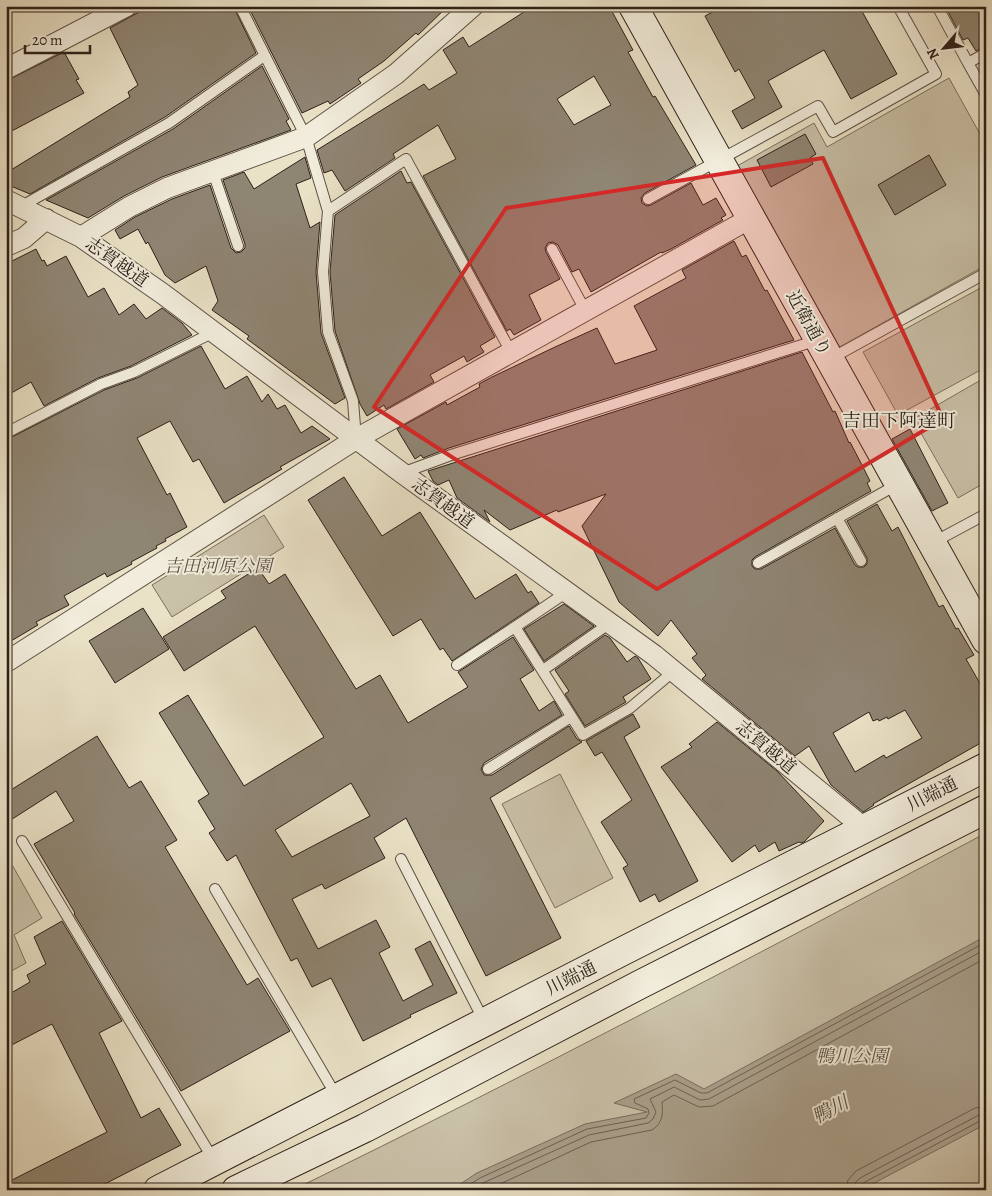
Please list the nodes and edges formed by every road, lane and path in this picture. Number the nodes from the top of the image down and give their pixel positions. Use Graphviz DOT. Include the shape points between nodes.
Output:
graph roads {
  1 [pos="127,6"];
  2 [pos="240,6"];
  3 [pos="473,6"];
  4 [pos="633,6"];
  5 [pos="898,6"];
  6 [pos="937,6"];
  7 [pos="986,53"];
  8 [pos="264,56"];
  9 [pos="968,63"];
  10 [pos="6,69"];
  11 [pos="986,95"];
  12 [pos="306,137"];
  13 [pos="719,161"];
  14 [pos="213,172"];
  15 [pos="648,199"];
  16 [pos="13,203"];
  17 [pos="328,211"];
  18 [pos="751,218"];
  19 [pos="46,219"];
  20 [pos="81,237"];
  21 [pos="6,246"];
  22 [pos="238,246"];
  23 [pos="552,248"];
  24 [pos="986,273"];
  25 [pos="585,310"];
  26 [pos="214,332"];
  27 [pos="824,350"];
  28 [pos="511,352"];
  29 [pos="6,433"];
  30 [pos="356,439"];
  31 [pos="402,472"];
  32 [pos="899,484"];
  33 [pos="986,514"];
  34 [pos="837,518"];
  35 [pos="932,543"];
  36 [pos="860,561"];
  37 [pos="758,563"];
  38 [pos="567,592"];
  39 [pos="610,623"];
  40 [pos="515,627"];
  41 [pos="986,640"];
  42 [pos="6,662"];
  43 [pos="456,665"];
  44 [pos="543,670"];
  45 [pos="674,671"];
  46 [pos="572,717"];
  47 [pos="986,767"];
  48 [pos="488,769"];
  49 [pos="986,809"];
  50 [pos="864,828"];
  51 [pos="22,841"];
  52 [pos="401,859"];
  53 [pos="215,890"];
  54 [pos="485,1022"];
  55 [pos="337,1098"];
  56 [pos="215,1161"];
  57 [pos="158,1190"];
  58 [pos="236,1190"];
  1 -- 10 [label="street"];
  2 -- 8 [label="lane"];
  3 -- 12 [label="street" via="396,74"];
  4 -- 13 [label="street, 近衛通り"];
  5 -- 13 [label="lane" via="936,74 833,132 818,106"];
  6 -- 9 [label="lane"];
  7 -- 9 [label="lane"];
  8 -- 12 [label="lane"];
  8 -- 16 [label="lane" via="169,123"];
  9 -- 11 [label="lane"];
  12 -- 14 [label="street"];
  12 -- 17 [label="lane"];
  13 -- 15 [label="lane"];
  13 -- 18 [label="street, 近衛通り"];
  14 -- 20 [label="street" via="167,188"];
  14 -- 22 [label="lane"];
  16 -- 19 [label="street, 志賀越道"];
  17 -- 28 [label="lane" via="406,159"];
  17 -- 30 [label="lane" via="323,272 328,332 353,401"];
  18 -- 25 [label="street"];
  18 -- 27 [label="street, 近衛通り"];
  19 -- 20 [label="street, 志賀越道"];
  19 -- 21 [label="street" via="24,238"];
  20 -- 26 [label="street, 志賀越道"];
  23 -- 25 [label="lane"];
  24 -- 27 [label="lane"];
  25 -- 28 [label="street"];
  26 -- 29 [label="lane" via="134,372 101,384"];
  26 -- 30 [label="street, 志賀越道"];
  27 -- 31 [label="lane" via="461,452"];
  27 -- 32 [label="street, 近衛通り"];
  28 -- 30 [label="street"];
  30 -- 31 [label="street, 志賀越道"];
  30 -- 42 [label="street"];
  31 -- 38 [label="street, 志賀越道"];
  32 -- 34 [label="lane"];
  32 -- 35 [label="street, 近衛通り"];
  33 -- 35 [label="lane"];
  34 -- 36 [label="lane"];
  34 -- 37 [label="lane"];
  35 -- 41 [label="street, 近衛通り"];
  38 -- 39 [label="street, 志賀越道"];
  38 -- 40 [label="lane"];
  39 -- 44 [label="lane"];
  39 -- 45 [label="street, 志賀越道"];
  40 -- 43 [label="lane"];
  40 -- 44 [label="lane"];
  44 -- 46 [label="lane"];
  45 -- 46 [label="lane" via="630,708 583,735"];
  45 -- 50 [label="street, 志賀越道"];
  46 -- 48 [label="lane"];
  47 -- 50 [label="street, 川端通"];
  49 -- 58 [label="street" via="365,1128"];
  50 -- 54 [label="street, 川端通"];
  51 -- 56 [label="lane"];
  52 -- 54 [label="lane"];
  53 -- 55 [label="lane"];
  54 -- 55 [label="street, 川端通"];
  55 -- 56 [label="street, 川端通"];
  56 -- 57 [label="street, 川端通"];
}
